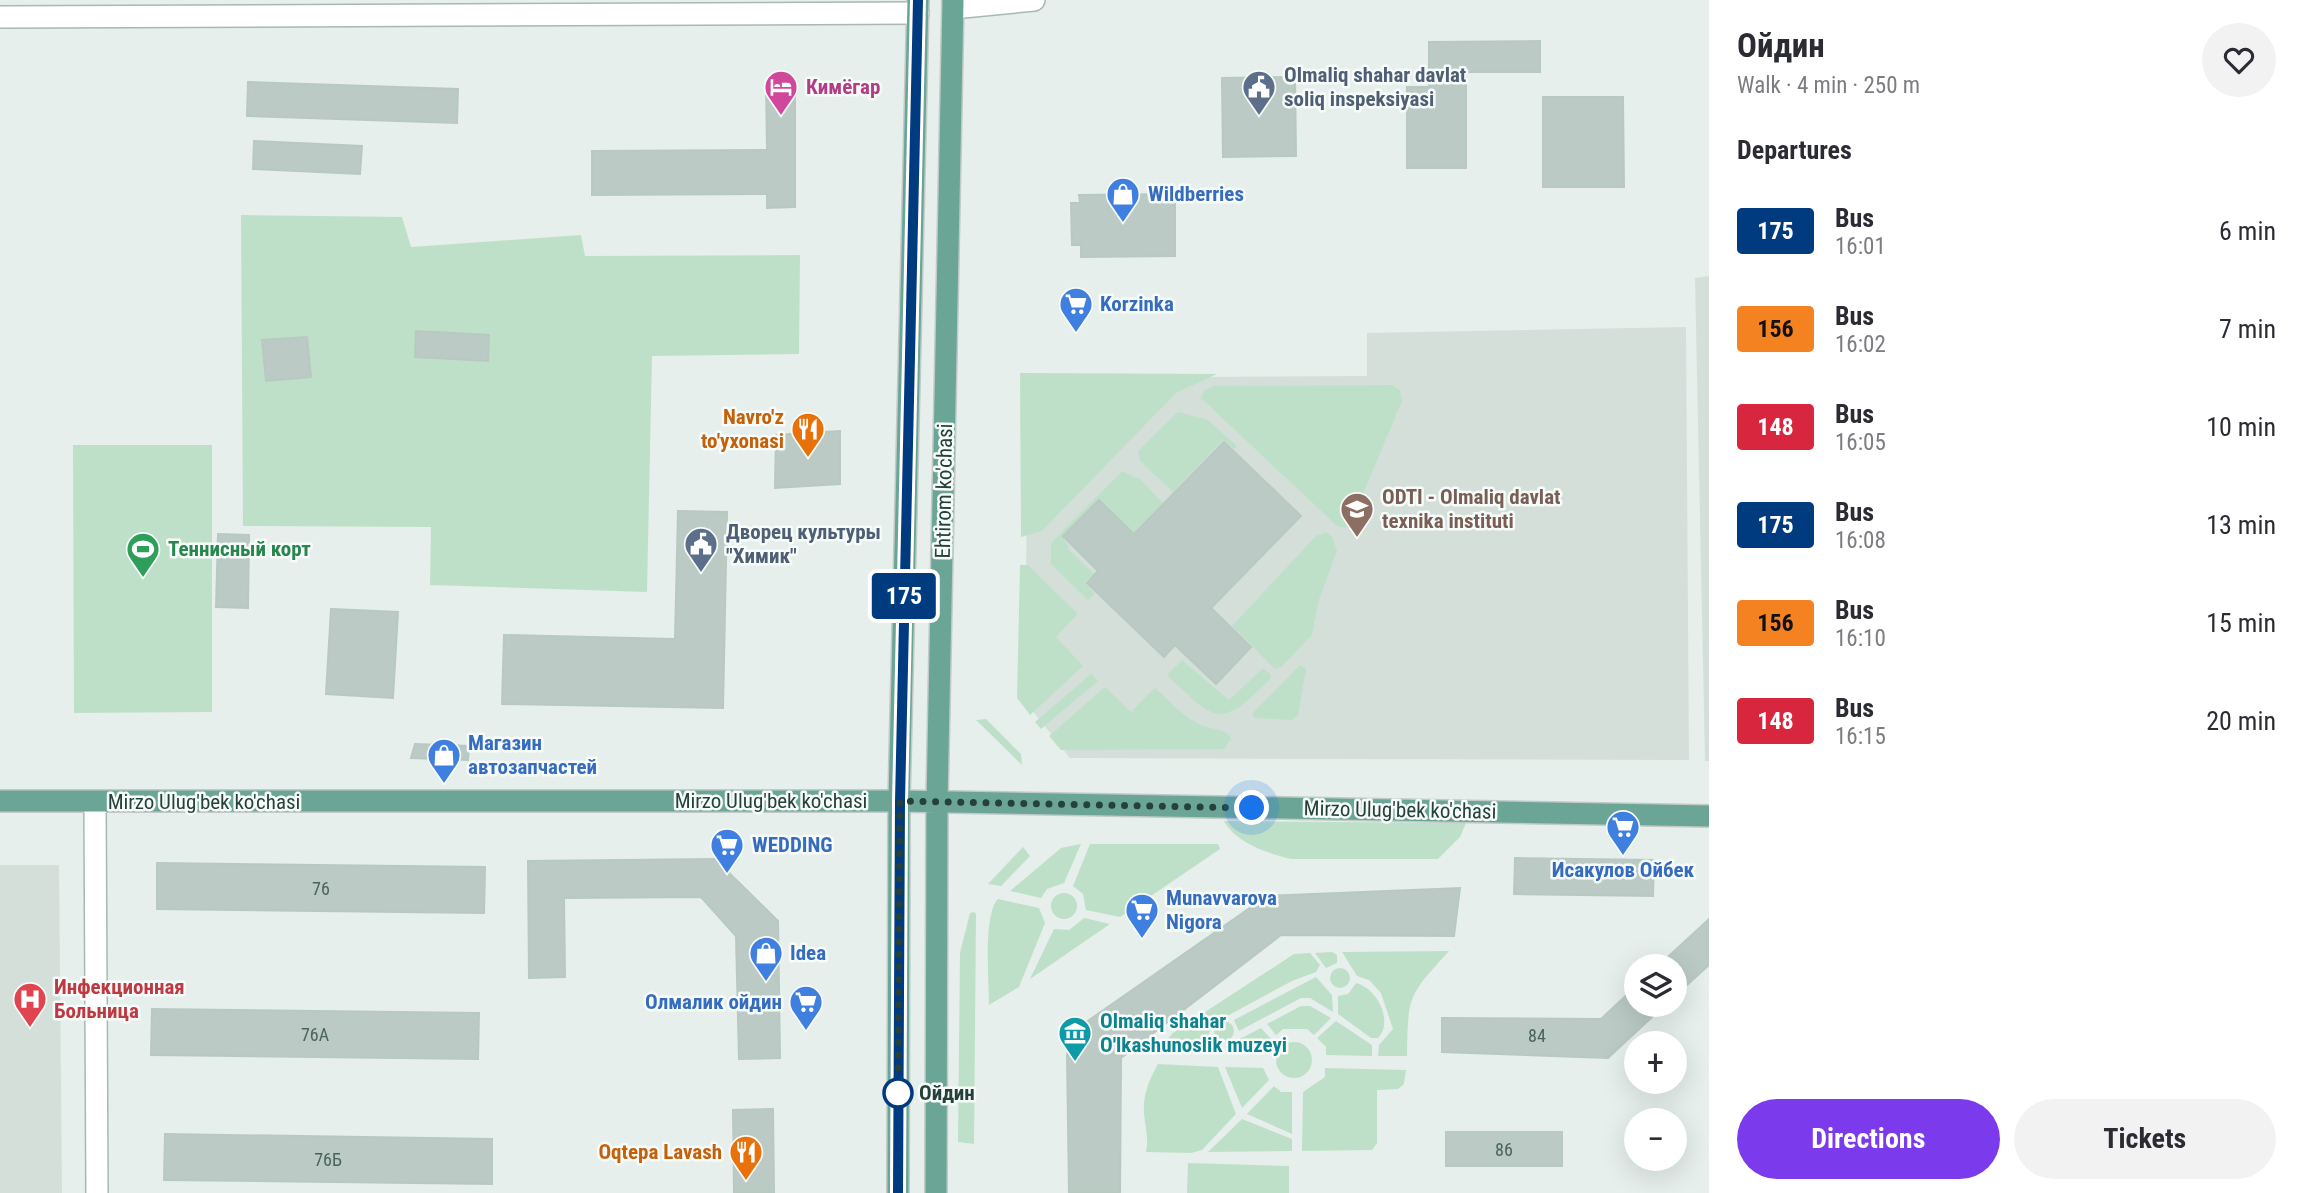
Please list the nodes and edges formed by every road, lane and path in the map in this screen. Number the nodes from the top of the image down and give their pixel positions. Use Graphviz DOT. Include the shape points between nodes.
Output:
graph roads {
  1 [pos="1034,0"];
  2 [pos="953,4"];
  3 [pos="918,7"];
  4 [pos="0,17"];
  5 [pos="0,801"];
  6 [pos="900,801"];
  7 [pos="94,802"];
  8 [pos="937,802"];
  9 [pos="1709,816"];
  10 [pos="97,1193"];
  11 [pos="898,1193"];
  12 [pos="936,1193"];
  1 -- 2 [label="street"];
  2 -- 8 [label="main road, Ehtirom ko'chasi"];
  3 -- 4 [label="street"];
  3 -- 6 [label="main road, Ehtirom ko'chasi"];
  5 -- 7 [label="main road, Mirzo Ulug'bek ko'chasi"];
  6 -- 7 [label="main road, Mirzo Ulug'bek ko'chasi"];
  6 -- 8 [label="main road, Mirzo Ulug'bek ko'chasi"];
  6 -- 11 [label="main road, Ehtirom ko'chasi"];
  7 -- 10 [label="street"];
  8 -- 9 [label="main road, Mirzo Ulug'bek ko'chasi"];
  8 -- 12 [label="main road, Ehtirom ko'chasi"];
}
